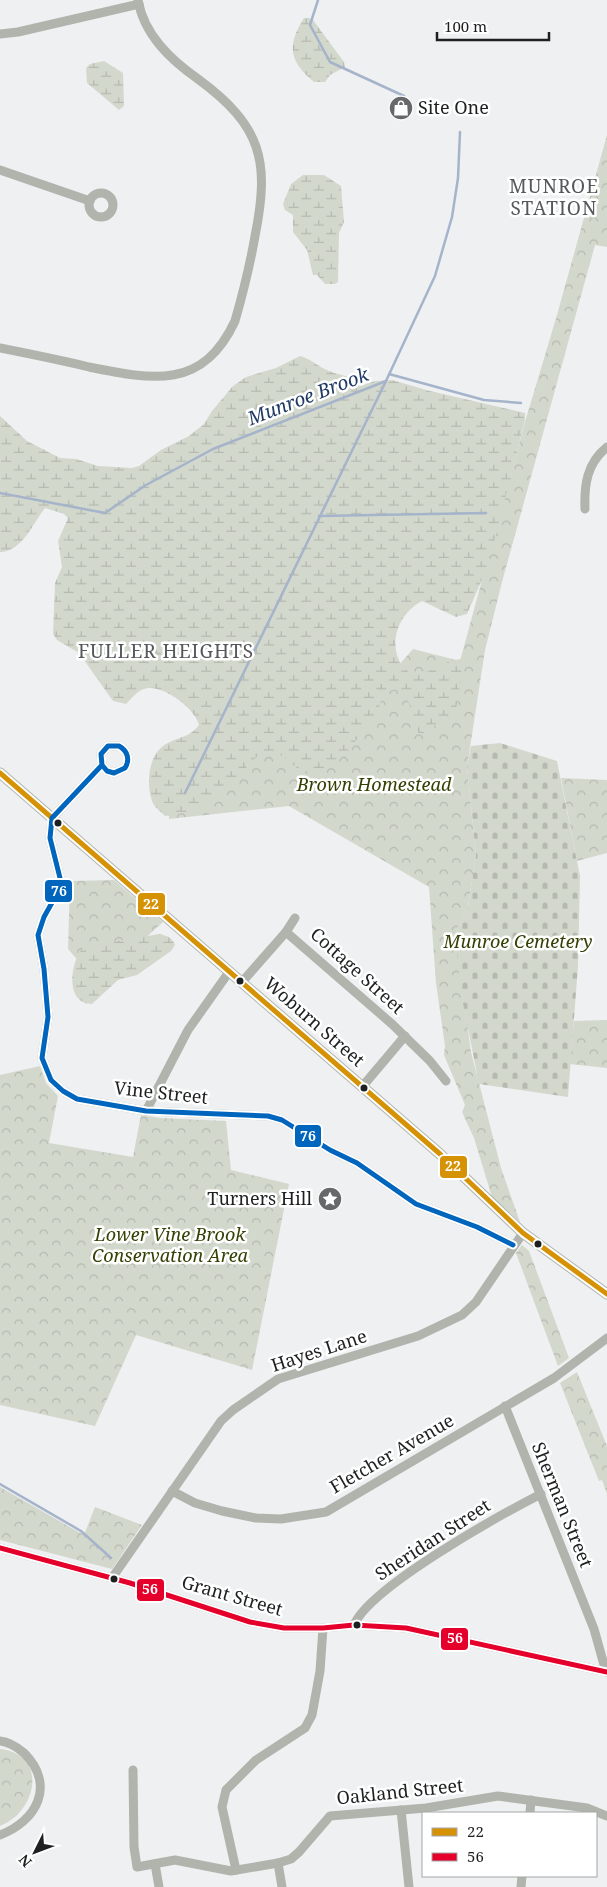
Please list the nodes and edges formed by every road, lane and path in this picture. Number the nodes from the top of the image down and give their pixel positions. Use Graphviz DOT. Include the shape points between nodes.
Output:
graph roads {
  1 [pos="138,2"];
  2 [pos="0,34"];
  3 [pos="0,170"];
  4 [pos="90,201"];
  5 [pos="0,348"];
  6 [pos="607,447"];
  7 [pos="585,509"];
  8 [pos="102,765"];
  9 [pos="0,773"];
  10 [pos="52,818"];
  11 [pos="295,918"];
  12 [pos="286,932"];
  13 [pos="229,972"];
  14 [pos="242,982"];
  15 [pos="405,1036"];
  16 [pos="446,1081"];
  17 [pos="362,1087"];
  18 [pos="146,1111"];
  19 [pos="523,1233"];
  20 [pos="513,1245"];
  21 [pos="607,1294"];
  22 [pos="607,1338"];
  23 [pos="505,1406"];
  24 [pos="172,1491"];
  25 [pos="540,1494"];
  26 [pos="0,1548"];
  27 [pos="112,1578"];
  28 [pos="354,1625"];
  29 [pos="323,1628"];
  30 [pos="606,1672"];
  31 [pos="0,1741"];
  32 [pos="133,1770"];
  33 [pos="531,1800"];
  34 [pos="401,1810"];
  35 [pos="530,1812"];
  36 [pos="607,1816"];
  37 [pos="0,1835"];
  38 [pos="278,1863"];
  39 [pos="155,1864"];
  40 [pos="236,1870"];
  41 [pos="159,1887"];
  42 [pos="282,1887"];
  43 [pos="409,1887"];
  1 -- 2 [label="street"];
  1 -- 5 [label="street" via="160,45 232,107 252,134 259,151 262,201 236,321 215,354 178,375 159,378"];
  3 -- 4 [label="street"];
  6 -- 7 [label="street" via="598,454 588,471 584,486"];
  8 -- 10 [label="street"];
  9 -- 10 [label="main road, Woburn Street"];
  10 -- 13 [label="main road, Woburn Street"];
  10 -- 18 [label="street, Vine Street" via="50,838 61,882 38,935 48,1018 42,1058 44,1067 57,1086 77,1099"];
  11 -- 12 [label="street, Cottage Street"];
  12 -- 14 [label="street, Cottage Street"];
  12 -- 15 [label="street, Cottage Street"];
  13 -- 14 [label="main road, Woburn Street"];
  13 -- 18 [label="street" via="188,1030"];
  14 -- 17 [label="main road, Woburn Street"];
  15 -- 16 [label="street, Cottage Street"];
  15 -- 17 [label="street, Cottage Street"];
  17 -- 19 [label="main road, Woburn Street"];
  18 -- 20 [label="street, Vine Street" via="268,1116 282,1120 361,1166 416,1204 478,1227"];
  19 -- 20 [label="street, Hayes Lane"];
  19 -- 21 [label="main road, Woburn Street"];
  20 -- 24 [label="street, Hayes Lane" via="476,1302 462,1315 418,1336 278,1379 250,1397 221,1421"];
  22 -- 23 [label="street, Fletcher Avenue" via="567,1369"];
  23 -- 24 [label="street, Fletcher Avenue" via="326,1512 281,1519 256,1518 211,1508"];
  23 -- 25 [label="street, Sherman Street"];
  24 -- 27 [label="street, Hayes Lane"];
  25 -- 28 [label="street, Sheridan Street" via="389,1586 363,1608"];
  25 -- 30 [label="street, Sherman Street" via="594,1629"];
  26 -- 27 [label="street, Grant Street"];
  27 -- 29 [label="street, Grant Street" via="250,1622 284,1628"];
  28 -- 29 [label="street, Grant Street"];
  28 -- 30 [label="street, Grant Street" via="406,1628"];
  29 -- 40 [label="street" via="320,1671 312,1715 305,1728 256,1760 226,1790 222,1807"];
  31 -- 37 [label="street" via="17,1747 30,1760 37,1770 41,1786 39,1801 31,1816 14,1830"];
  32 -- 39 [label="street, Oakland Street" via="137,1867"];
  33 -- 34 [label="street, Oakland Street" via="498,1796"];
  33 -- 35 [label="street"];
  33 -- 36 [label="street, Oakland Street" via="588,1808"];
  34 -- 38 [label="street, Oakland Street" via="330,1816 299,1852"];
  34 -- 43 [label="street"];
  38 -- 40 [label="street, Oakland Street"];
  38 -- 42 [label="street"];
  39 -- 40 [label="street, Oakland Street" via="175,1860"];
  39 -- 41 [label="street"];
}
